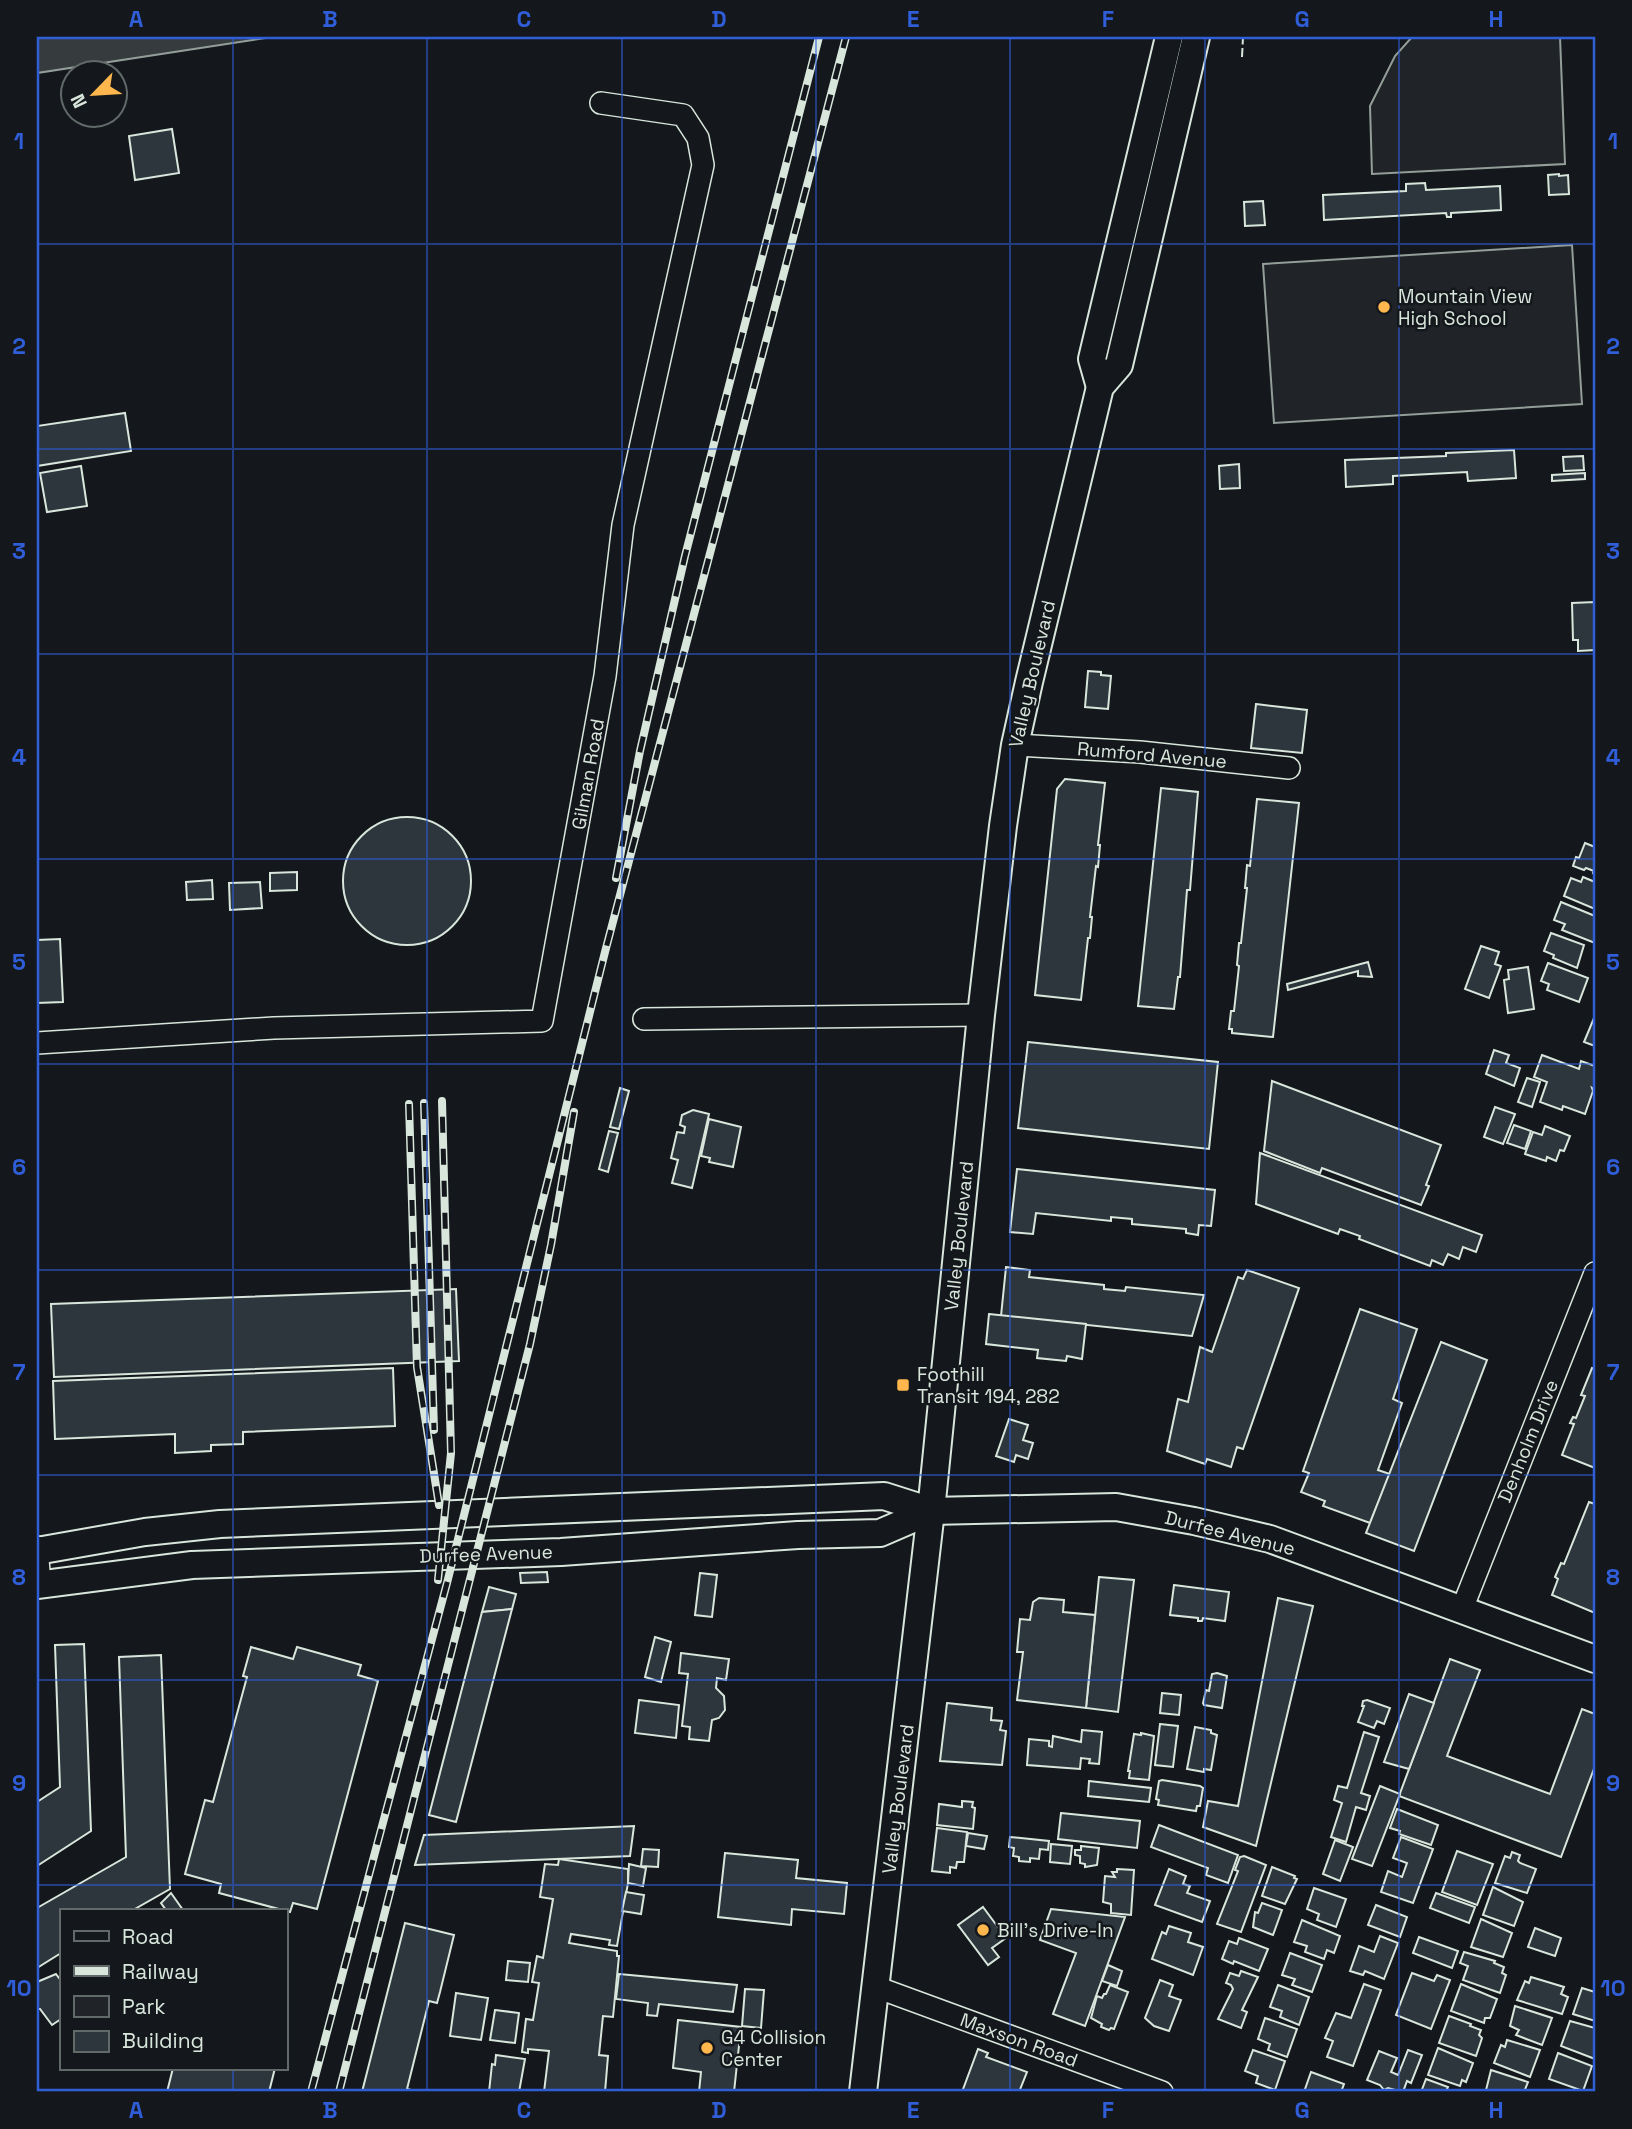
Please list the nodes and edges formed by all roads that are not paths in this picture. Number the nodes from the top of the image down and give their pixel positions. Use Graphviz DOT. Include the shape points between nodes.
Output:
graph roads {
  1 [pos="1169,37"];
  2 [pos="1196,37"];
  3 [pos="601,103"];
  4 [pos="1100,387"];
  5 [pos="1015,746"];
  6 [pos="1289,768"];
  7 [pos="981,1015"];
  8 [pos="644,1019"];
  9 [pos="37,1043"];
  10 [pos="1595,1273"];
  11 [pos="931,1511"];
  12 [pos="37,1550"];
  13 [pos="38,1584"];
  14 [pos="1462,1609"];
  15 [pos="1595,1659"];
  16 [pos="876,1987"];
  17 [pos="863,2092"];
  18 [pos="1162,2092"];
  1 -- 4 [label="main road, Valley Boulevard" via="1092,359"];
  2 -- 4 [label="main road, Valley Boulevard" via="1119,365"];
  3 -- 9 [label="street, Gilman Road" via="683,115 698,138 703,165 623,525 606,676 542,1021 274,1028"];
  4 -- 5 [label="main road, Valley Boulevard"];
  5 -- 6 [label="street, Rumford Avenue" via="1140,752"];
  5 -- 7 [label="main road, Valley Boulevard"];
  7 -- 8 [label="street"];
  7 -- 11 [label="main road, Valley Boulevard"];
  10 -- 14 [label="street, Denholm Drive"];
  11 -- 12 [label="main road, Durfee Avenue" via="884,1496 220,1524"];
  11 -- 13 [label="main road, Durfee Avenue" via="880,1533 561,1552 192,1565"];
  11 -- 14 [label="main road, Durfee Avenue" via="1116,1507 1270,1539"];
  11 -- 16 [label="main road, Valley Boulevard"];
  12 -- 13 [label="street"];
  14 -- 15 [label="main road, Durfee Avenue"];
  16 -- 17 [label="main road, Valley Boulevard"];
  16 -- 18 [label="street, Maxson Road"];
}
